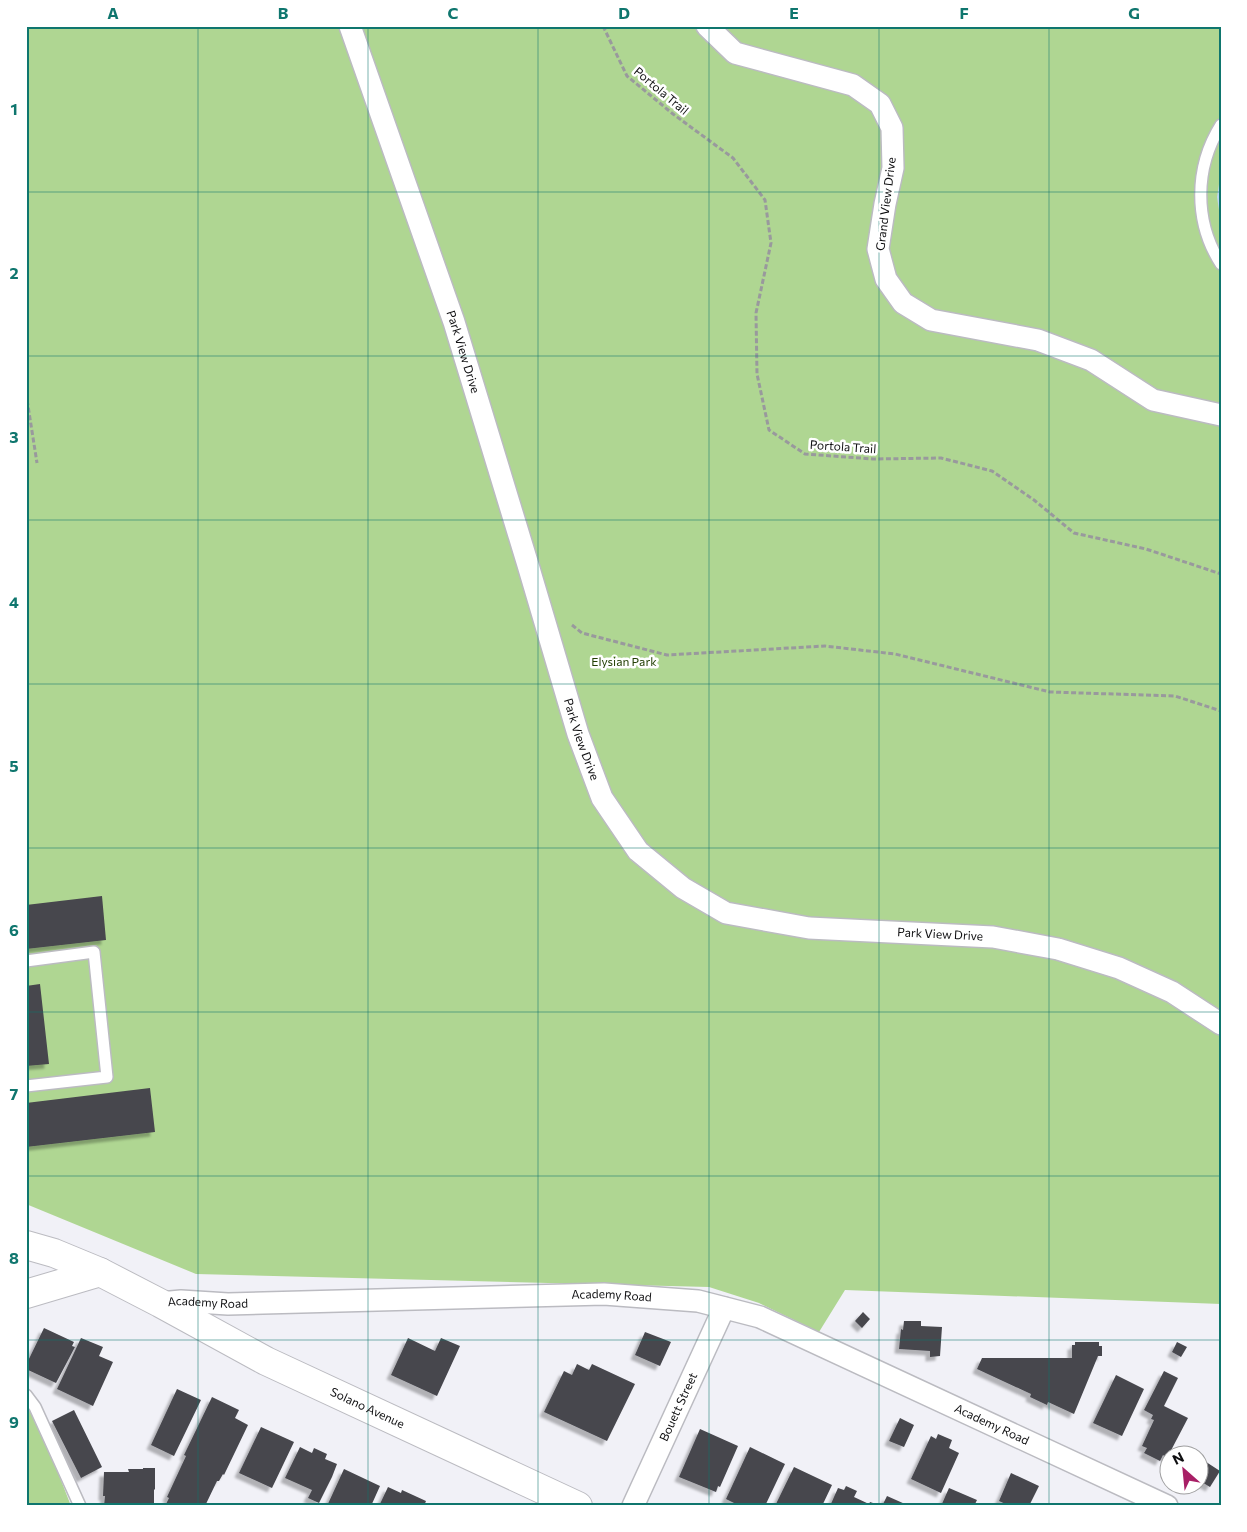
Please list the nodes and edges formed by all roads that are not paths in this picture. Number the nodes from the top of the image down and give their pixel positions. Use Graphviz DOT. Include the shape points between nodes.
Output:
graph roads {
  1 [pos="350,26"];
  2 [pos="706,26"];
  3 [pos="1221,125"];
  4 [pos="1221,264"];
  5 [pos="1221,415"];
  6 [pos="26,961"];
  7 [pos="1221,1024"];
  8 [pos="26,1086"];
  9 [pos="26,1245"];
  10 [pos="100,1272"];
  11 [pos="26,1294"];
  12 [pos="160,1303"];
  13 [pos="724,1308"];
  14 [pos="26,1395"];
  15 [pos="80,1506"];
  16 [pos="578,1506"];
  17 [pos="633,1506"];
  18 [pos="1167,1506"];
  1 -- 7 [label="street, Park View Drive" via="454,322 578,734 602,798 638,851 683,888 726,913 809,928 993,937 1058,949 1119,968 1172,992"];
  2 -- 5 [label="street, Grand View Drive" via="735,53 853,85 880,104 892,128 893,168 878,249 886,279 903,303 931,320 1038,340 1091,360 1154,400"];
  3 -- 4 [label="lane" via="1207,155 1200,205 1212,251"];
  6 -- 8 [label="lane" via="94,952 106,1077"];
  9 -- 10 [label="main road, Academy Road"];
  10 -- 11 [label="main road"];
  10 -- 12 [label="main road, Academy Road"];
  12 -- 13 [label="street, Academy Road" via="604,1294 698,1302"];
  12 -- 16 [label="main road, Solano Avenue" via="266,1361"];
  13 -- 17 [label="street, Bouett Street"];
  13 -- 18 [label="street, Academy Road" via="760,1317"];
  14 -- 15 [label="lane" via="35,1407"];
}
